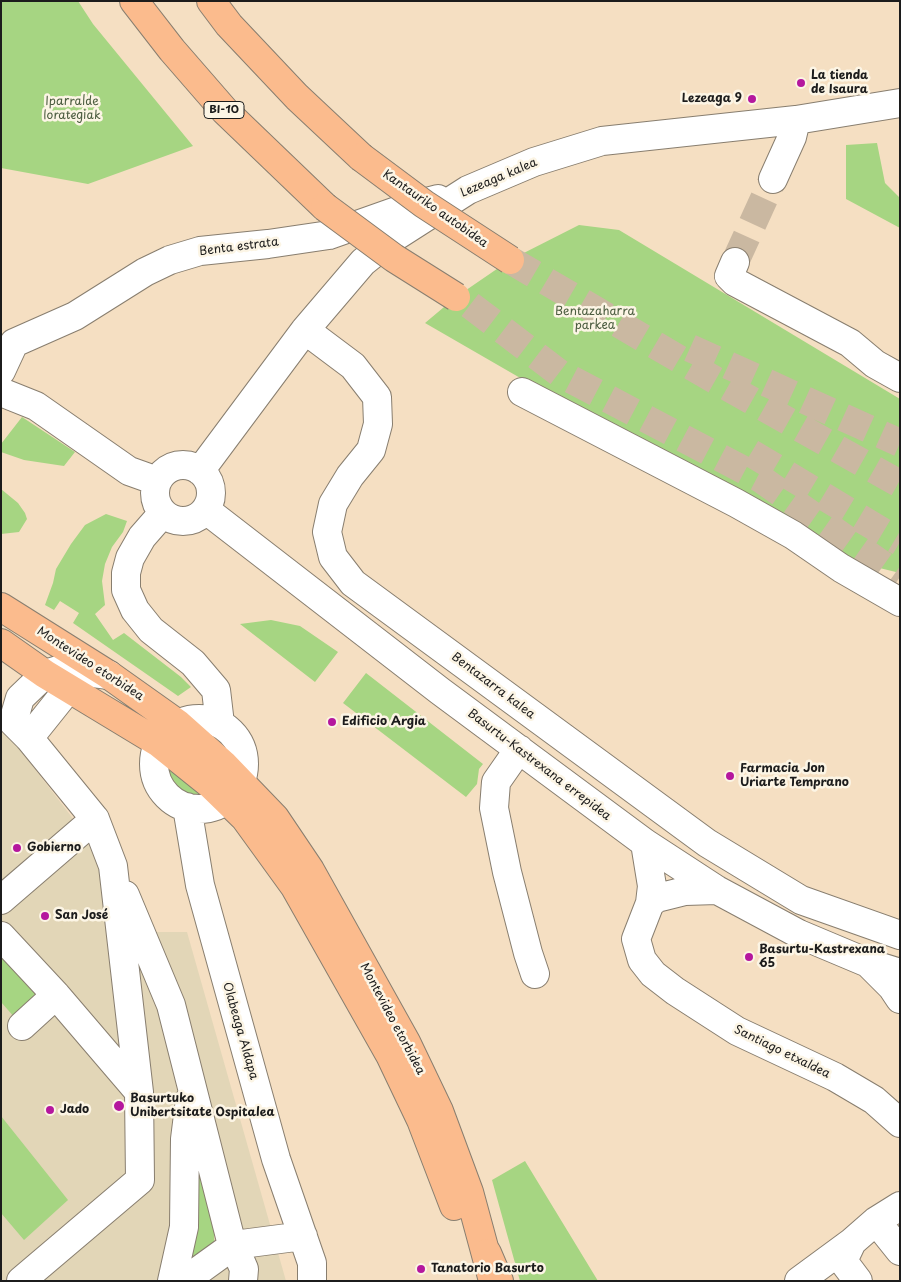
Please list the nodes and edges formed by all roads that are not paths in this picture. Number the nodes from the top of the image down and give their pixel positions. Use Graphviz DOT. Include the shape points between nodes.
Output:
graph roads {
  1 [pos="134,1"];
  2 [pos="211,1"];
  3 [pos="900,103"];
  4 [pos="796,120"];
  5 [pos="773,179"];
  6 [pos="451,199"];
  7 [pos="510,260"];
  8 [pos="735,262"];
  9 [pos="456,297"];
  10 [pos="305,330"];
  11 [pos="1,371"];
  12 [pos="900,378"];
  13 [pos="1,392"];
  14 [pos="522,392"];
  15 [pos="200,471"];
  16 [pos="157,481"];
  17 [pos="206,510"];
  18 [pos="163,513"];
  19 [pos="900,602"];
  20 [pos="1,607"];
  21 [pos="1,643"];
  22 [pos="45,674"];
  23 [pos="109,675"];
  24 [pos="69,688"];
  25 [pos="178,724"];
  26 [pos="220,724"];
  27 [pos="30,738"];
  28 [pos="159,743"];
  29 [pos="519,750"];
  30 [pos="234,791"];
  31 [pos="187,807"];
  32 [pos="95,819"];
  33 [pos="645,843"];
  34 [pos="113,866"];
  35 [pos="717,890"];
  36 [pos="1,900"];
  37 [pos="650,904"];
  38 [pos="900,935"];
  39 [pos="1,936"];
  40 [pos="868,963"];
  41 [pos="900,973"];
  42 [pos="535,974"];
  43 [pos="56,995"];
  44 [pos="900,999"];
  45 [pos="22,1026"];
  46 [pos="192,1085"];
  47 [pos="139,1092"];
  48 [pos="900,1123"];
  49 [pos="900,1206"];
  50 [pos="888,1218"];
  51 [pos="303,1236"];
  52 [pos="852,1242"];
  53 [pos="234,1245"];
  54 [pos="899,1250"];
  55 [pos="487,1253"];
  56 [pos="21,1281"];
  57 [pos="172,1281"];
  58 [pos="184,1281"];
  59 [pos="243,1281"];
  60 [pos="312,1281"];
  61 [pos="476,1281"];
  62 [pos="492,1281"];
  63 [pos="499,1281"];
  64 [pos="799,1281"];
  65 [pos="858,1281"];
  1 -- 9 [label="main road, BI-10, bridge" via="224,111 325,207 394,258"];
  2 -- 7 [label="main road, Kantauriko autobidea, bridge" via="229,26 297,97 361,157 424,204"];
  3 -- 4 [label="street, Lezeaga kalea"];
  4 -- 5 [label="street"];
  4 -- 6 [label="street, Lezeaga kalea" via="602,140 534,162"];
  6 -- 10 [label="street, Lezeaga kalea" via="363,262"];
  6 -- 11 [label="street, Benta estrata" via="435,199 329,235 200,250 170,260 69,319 14,343"];
  8 -- 12 [label="street" via="729,276 735,282 850,343 875,364"];
  10 -- 15 [label="street, Lezeaga kalea"];
  10 -- 38 [label="street, Bentazarra kalea" via="353,366 377,397 378,424 371,450 332,504 327,532 333,557 353,583 707,844 801,900"];
  13 -- 16 [label="street" via="36,406 129,471"];
  14 -- 19 [label="street" via="793,535"];
  15 -- 16 [label="street" via="176,466"];
  15 -- 17 [label="street" via="206,477 211,494"];
  16 -- 18 [label="street" via="155,498"];
  17 -- 18 [label="street" via="191,520 182,521"];
  17 -- 29 [label="street, Basurtu-Kastrexana errepidea"];
  18 -- 26 [label="street" via="142,537 130,558 126,590 134,610 151,630 193,663 216,690"];
  20 -- 23 [label="main road, Montevideo etorbidea"];
  21 -- 22 [label="main road, Montevideo etorbidea"];
  22 -- 23 [label="street" via="61,669"];
  22 -- 24 [label="main road, Montevideo etorbidea"];
  22 -- 27 [label="street" via="20,698 15,709 14,722"];
  23 -- 25 [label="main road, Montevideo etorbidea"];
  24 -- 27 [label="street"];
  24 -- 28 [label="main road, Montevideo etorbidea"];
  25 -- 26 [label="street" via="202,719"];
  25 -- 28 [label="street"];
  25 -- 30 [label="main road, Montevideo etorbidea"];
  26 -- 30 [label="street" via="231,732 244,755 244,769"];
  27 -- 32 [label="street"];
  28 -- 30 [label="main road, Montevideo etorbidea"];
  28 -- 31 [label="street" via="155,771 161,787 172,800"];
  29 -- 33 [label="street, Basurtu-Kastrexana errepidea"];
  29 -- 42 [label="street" via="496,782 494,808 507,872"];
  30 -- 31 [label="street" via="211,807"];
  30 -- 55 [label="main road, Montevideo etorbidea" via="275,818 310,870 406,1042 439,1111"];
  30 -- 61 [label="main road, Montevideo etorbidea" via="245,818 295,887 390,1055 421,1120 454,1204"];
  31 -- 51 [label="street, Olabeaga Aldapa" via="200,885 276,1158"];
  32 -- 34 [label="street"];
  32 -- 36 [label="street"];
  33 -- 35 [label="street, Basurtu-Kastrexana errepidea"];
  33 -- 37 [label="street, Santiago etxaldea" via="651,872"];
  34 -- 46 [label="street" via="171,1005"];
  34 -- 47 [label="street"];
  35 -- 37 [label="street" via="685,891 657,898"];
  35 -- 40 [label="street, Basurtu-Kastrexana errepidea" via="799,934"];
  37 -- 48 [label="street, Santiago etxaldea" via="636,939 642,960 653,974 737,1031 874,1100"];
  39 -- 43 [label="street"];
  40 -- 41 [label="street, Basurtu-Kastrexana errepidea"];
  40 -- 44 [label="street"];
  43 -- 45 [label="street"];
  43 -- 47 [label="street"];
  46 -- 53 [label="street"];
  46 -- 57 [label="street" via="185,1139 184,1227"];
  47 -- 56 [label="street" via="140,1180"];
  49 -- 50 [label="street"];
  50 -- 52 [label="street"];
  50 -- 54 [label="street"];
  51 -- 53 [label="street"];
  51 -- 60 [label="street, Olabeaga Aldapa" via="312,1263"];
  52 -- 64 [label="street"];
  52 -- 65 [label="street" via="843,1261"];
  53 -- 58 [label="street"];
  53 -- 59 [label="street" via="244,1270"];
  55 -- 62 [label="main road, Montevideo etorbidea"];
  55 -- 63 [label="main road"];
}
